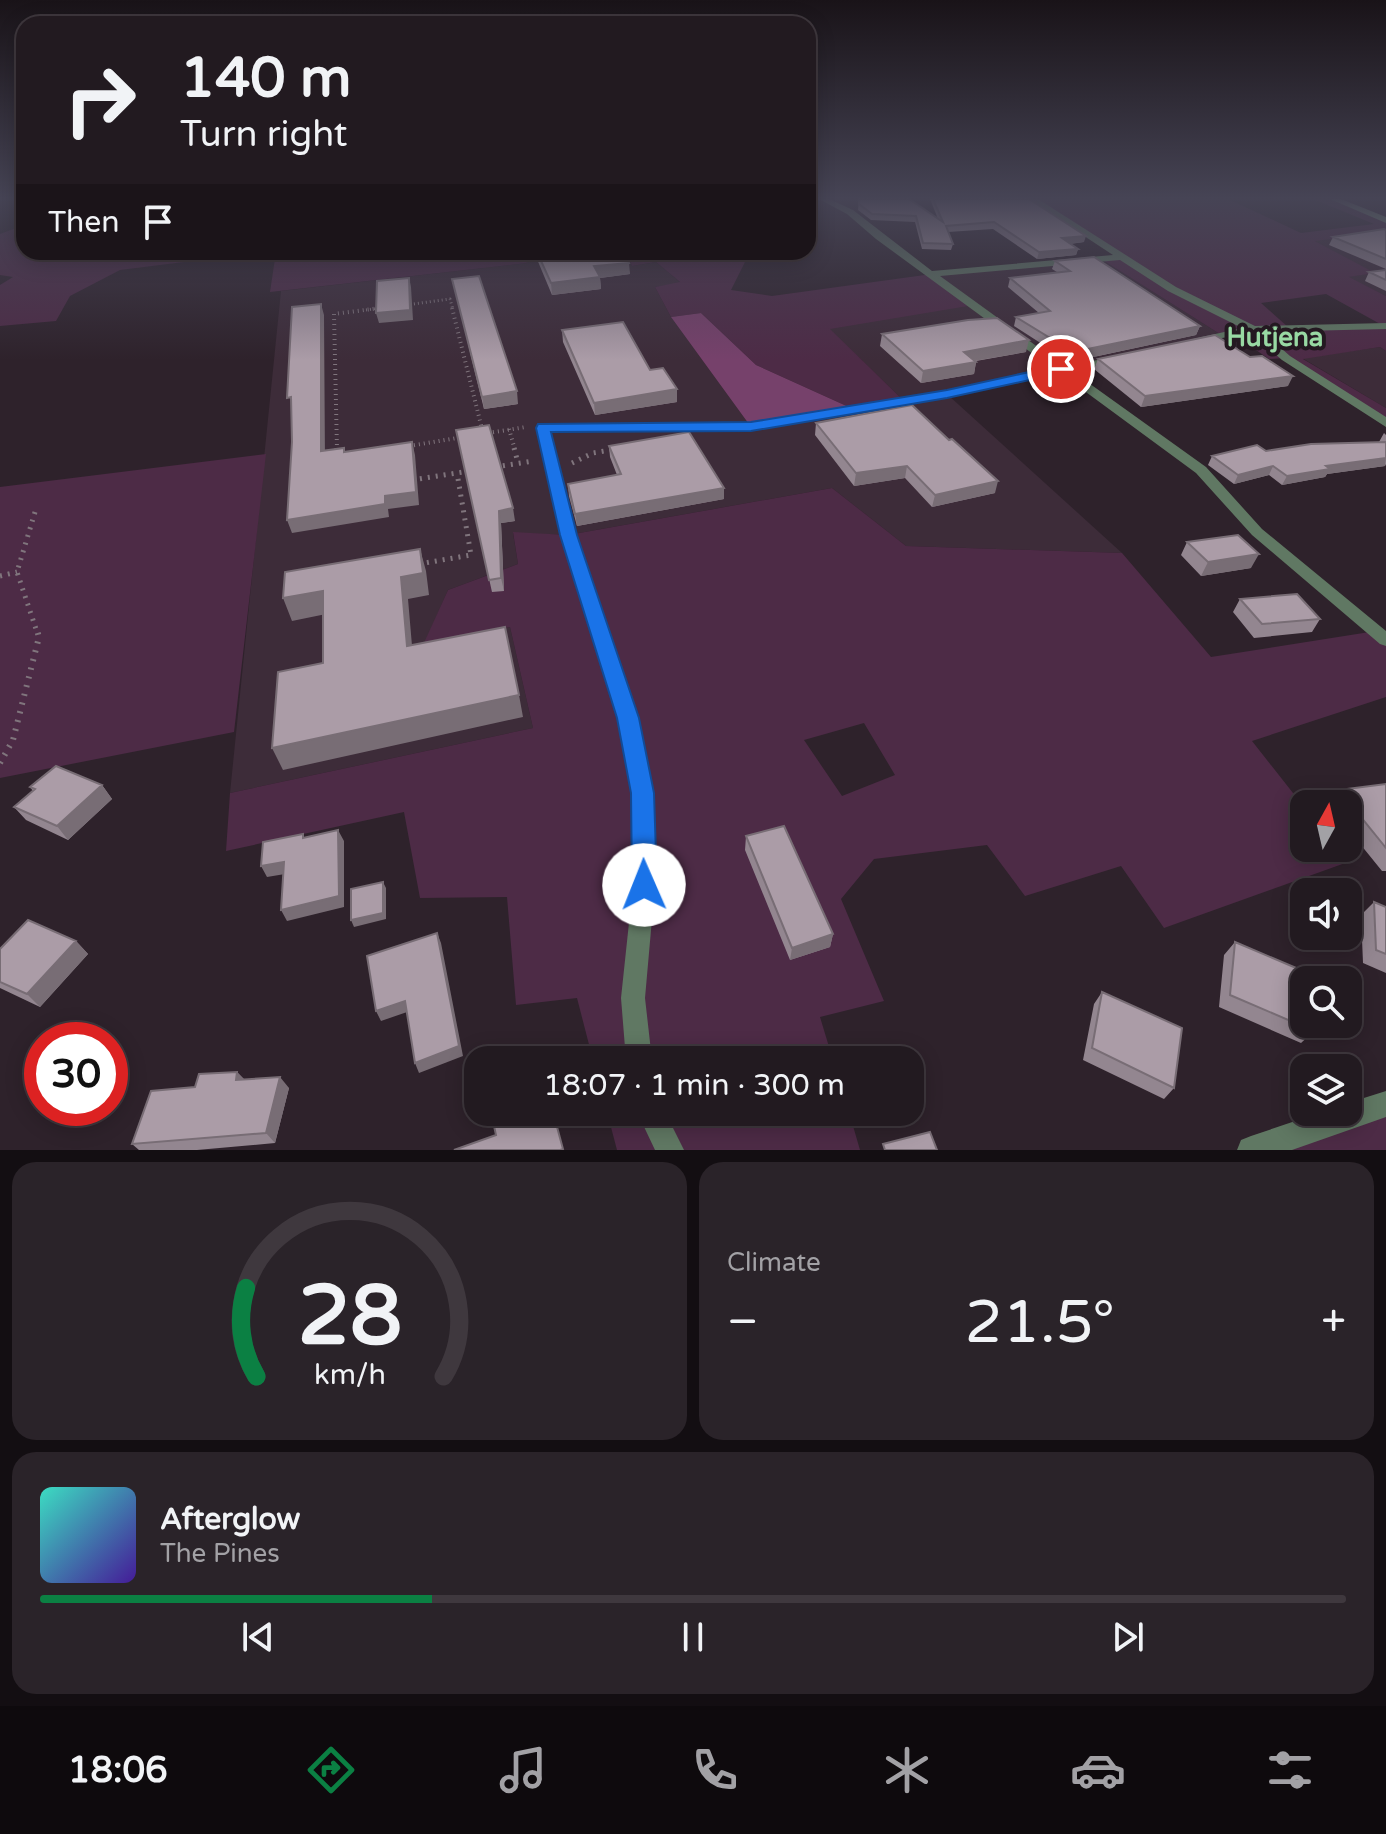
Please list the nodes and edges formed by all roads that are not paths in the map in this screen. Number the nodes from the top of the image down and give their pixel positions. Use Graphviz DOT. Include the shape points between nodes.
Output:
graph roads {
  1 [pos="901,253"];
  2 [pos="1115,253"];
  3 [pos="1122,257"];
  4 [pos="932,274"];
  5 [pos="1386,326"];
  6 [pos="1253,329"];
  7 [pos="1179,345"];
  8 [pos="1134,354"];
  9 [pos="1061,369"];
  10 [pos="1386,423"];
  11 [pos="1386,640"];
  12 [pos="638,1046"];
  13 [pos="1386,1104"];
  14 [pos="658,1126"];
  15 [pos="670,1150"];
  16 [pos="1251,1150"];
  1 -- 4 [label="street"];
  2 -- 3 [label="street"];
  3 -- 4 [label="street"];
  3 -- 6 [label="street"];
  4 -- 9 [label="street"];
  5 -- 6 [label="street"];
  6 -- 7 [label="street"];
  6 -- 10 [label="street" via="1286,358"];
  8 -- 9 [label="street"];
  9 -- 11 [label="street" via="1201,470 1257,532"];
  9 -- 12 [label="street" via="751,427 543,428 568,535 628,718 642,793 644,885 633,998"];
  13 -- 16 [label="street"];
  14 -- 15 [label="street"];
}
